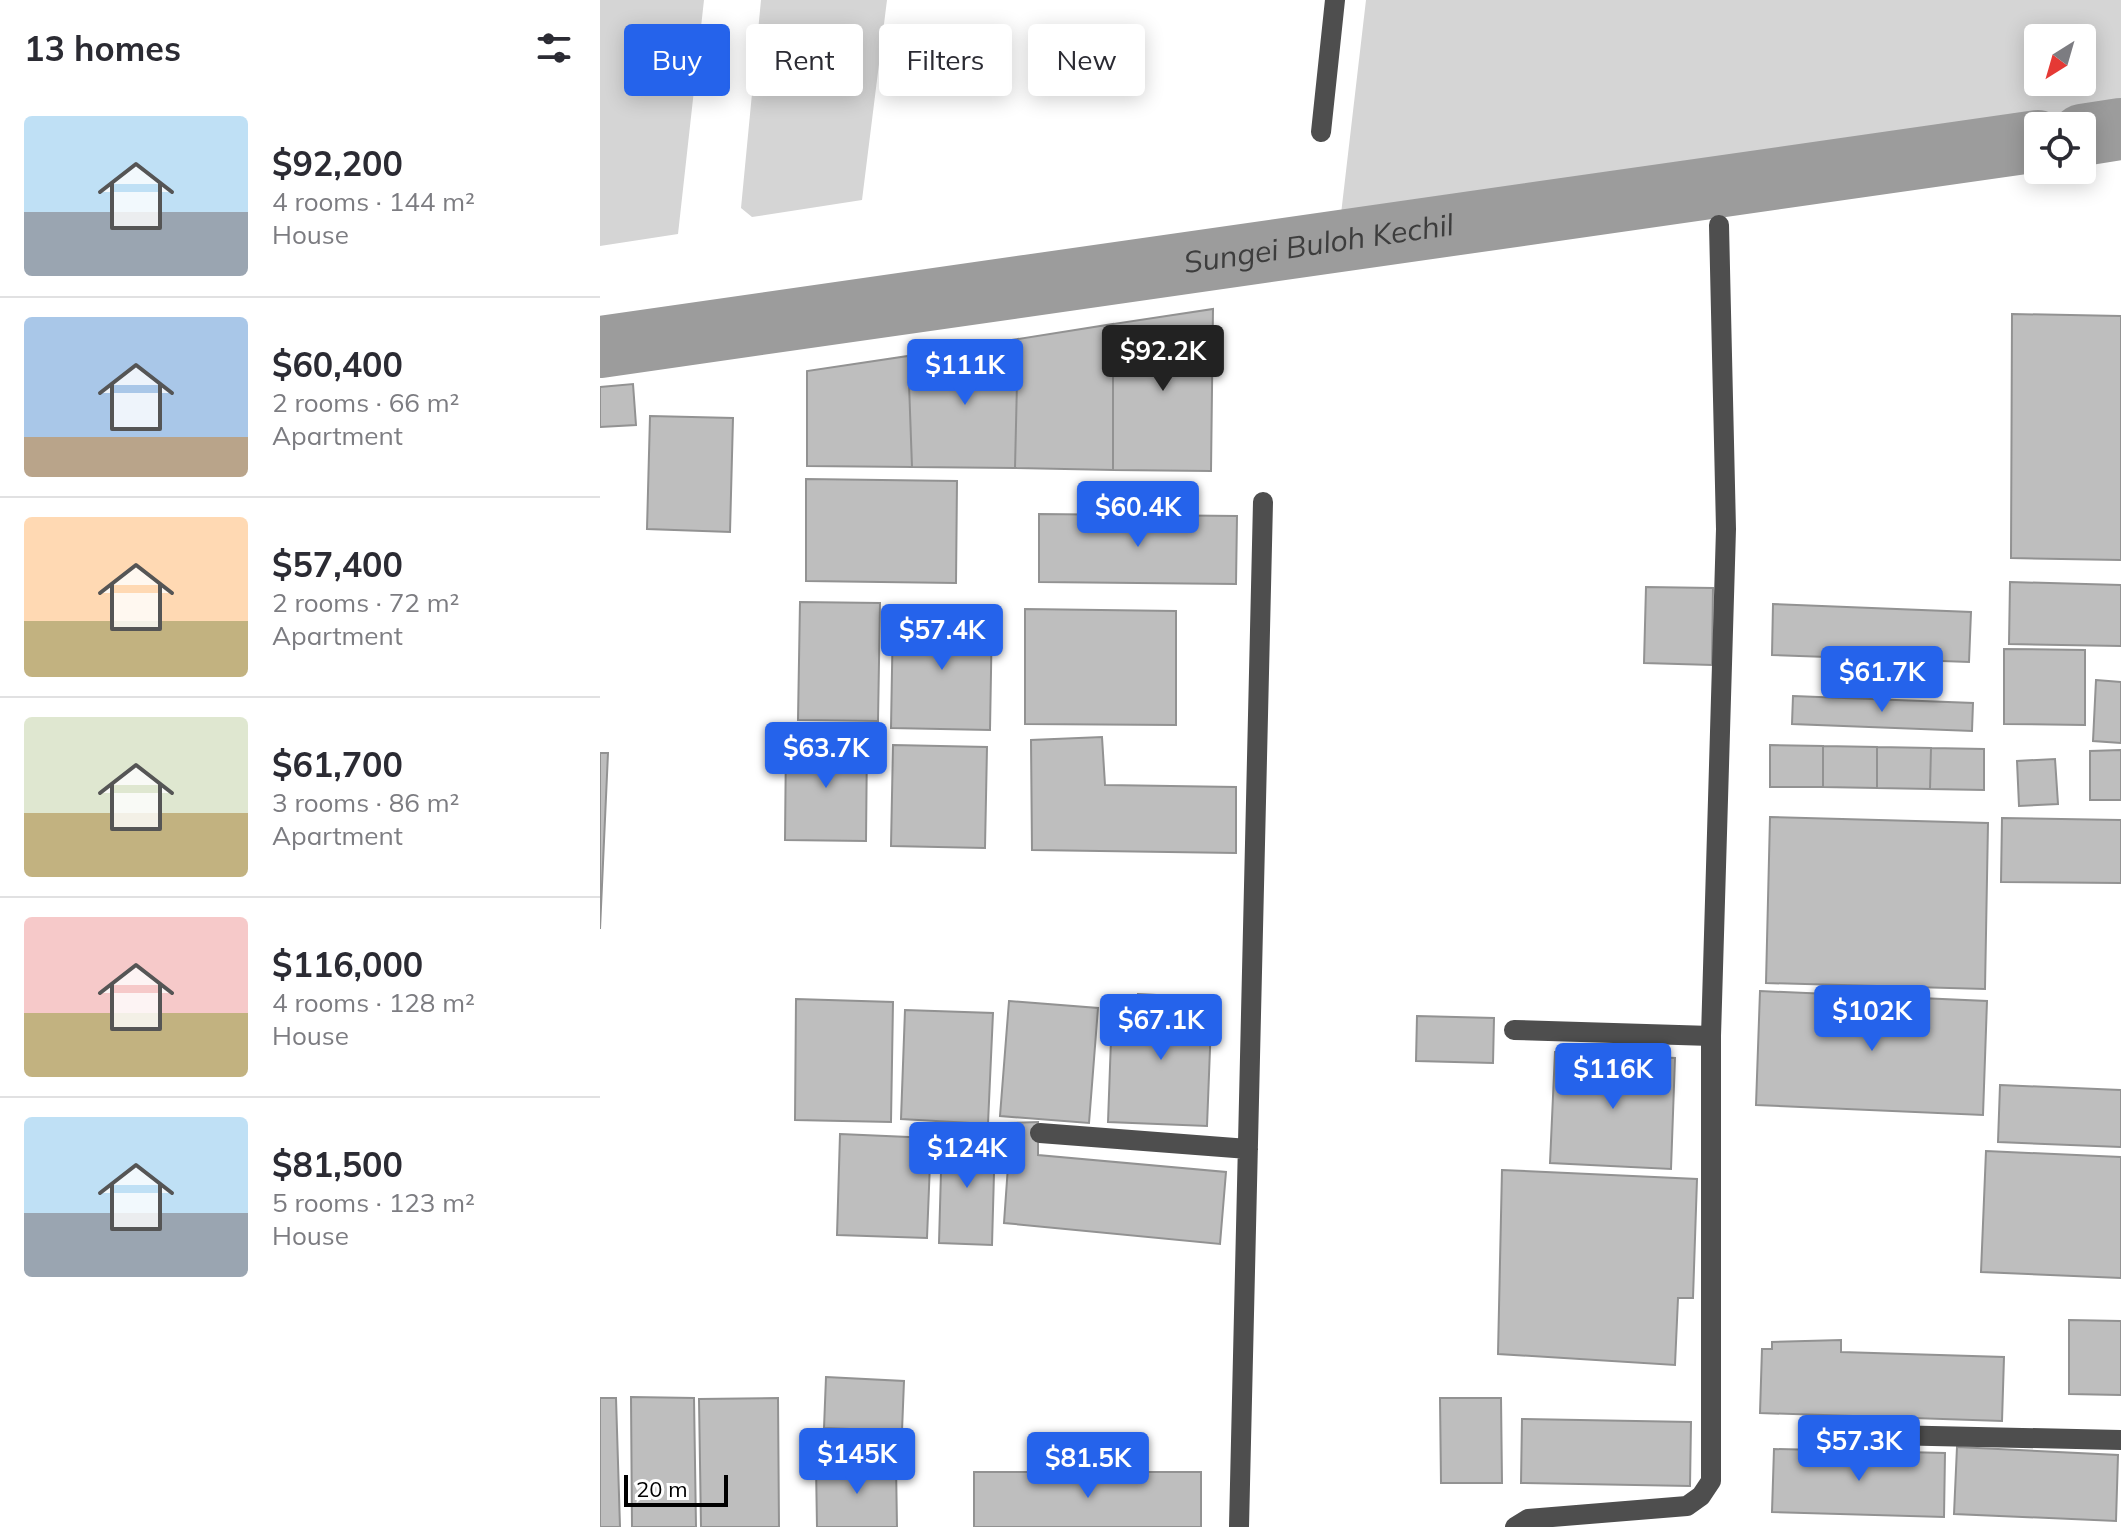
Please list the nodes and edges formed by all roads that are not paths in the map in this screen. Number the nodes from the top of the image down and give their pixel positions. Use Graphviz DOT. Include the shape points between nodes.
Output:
graph roads {
  1 [pos="1335,0"];
  2 [pos="1321,132"];
  3 [pos="1719,225"];
  4 [pos="1263,502"];
  5 [pos="1514,1030"];
  6 [pos="1711,1036"];
  7 [pos="1040,1133"];
  8 [pos="1248,1149"];
  9 [pos="1887,1435"];
  10 [pos="2121,1440"];
  11 [pos="1239,1527"];
  12 [pos="1515,1527"];
  1 -- 2 [label="lane"];
  3 -- 6 [label="lane" via="1726,529"];
  4 -- 8 [label="lane"];
  5 -- 6 [label="lane"];
  6 -- 12 [label="lane" via="1711,1481 1687,1506 1528,1519"];
  7 -- 8 [label="lane"];
  8 -- 11 [label="lane"];
  9 -- 10 [label="lane"];
}
